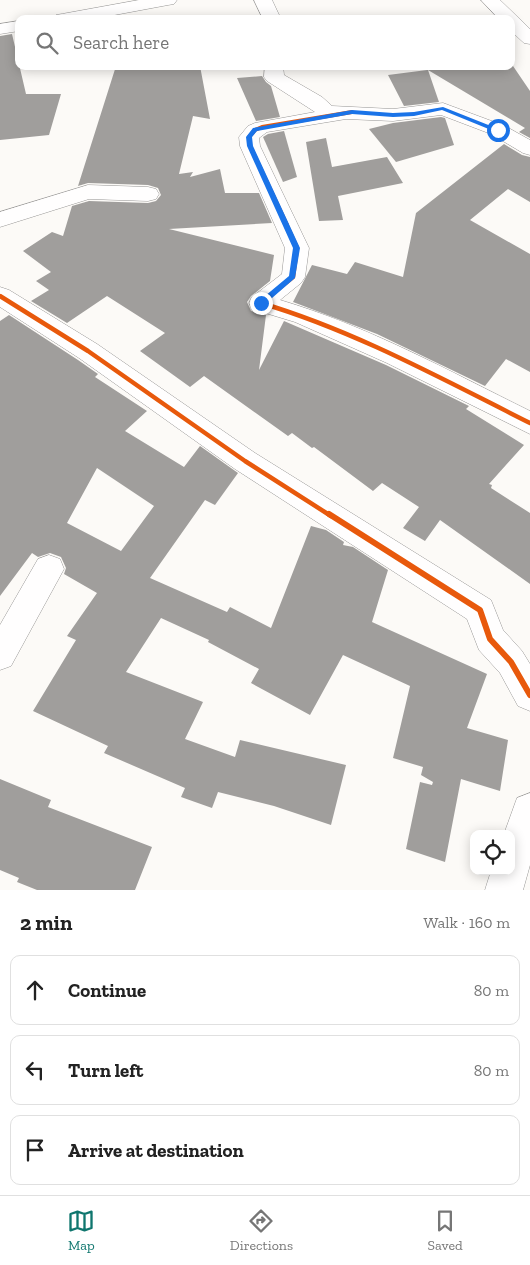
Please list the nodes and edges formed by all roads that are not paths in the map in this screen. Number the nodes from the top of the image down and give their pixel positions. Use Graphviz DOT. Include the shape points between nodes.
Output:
graph roads {
  1 [pos="57,0"];
  2 [pos="168,0"];
  3 [pos="263,0"];
  4 [pos="490,0"];
  5 [pos="66,15"];
  6 [pos="85,15"];
  7 [pos="270,15"];
  8 [pos="505,15"];
  9 [pos="515,25"];
  10 [pos="15,27"];
  11 [pos="0,29"];
  12 [pos="530,39"];
  13 [pos="274,70"];
  14 [pos="352,112"];
  15 [pos="530,149"];
  16 [pos="148,194"];
  17 [pos="0,220"];
  18 [pos="0,296"];
  19 [pos="530,423"];
  20 [pos="49,569"];
  21 [pos="0,655"];
  22 [pos="530,695"];
  23 [pos="530,811"];
  24 [pos="515,854"];
  25 [pos="509,875"];
  26 [pos="504,890"];
  1 -- 5 [label="street"];
  2 -- 6 [label="street"];
  3 -- 7 [label="street"];
  4 -- 8 [label="street"];
  9 -- 12 [label="street"];
  10 -- 11 [label="street"];
  13 -- 14 [label="street" via="274,77 283,85 318,102 326,112"];
  14 -- 15 [label="street" via="407,114 443,108 498,130"];
  14 -- 19 [label="street" via="262,127 249,137 250,146 297,248 293,277 261,303 304,316 396,356"];
  16 -- 17 [label="street" via="88,192"];
  18 -- 22 [label="street" via="88,351 245,461 480,610 490,639 511,662"];
  20 -- 21 [label="street"];
  23 -- 24 [label="street"];
  25 -- 26 [label="street"];
}
